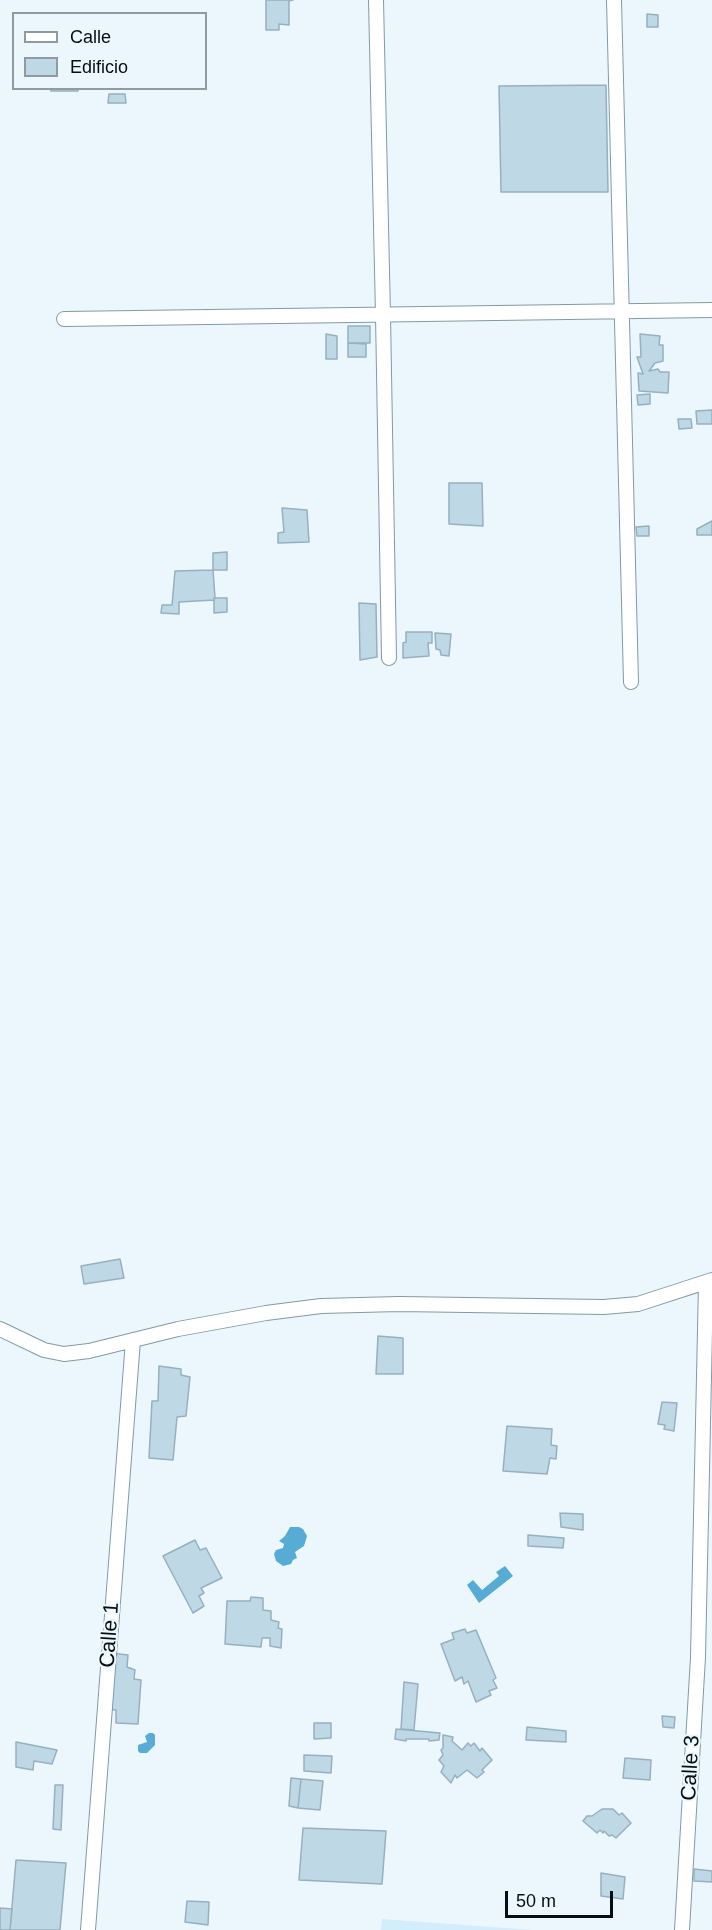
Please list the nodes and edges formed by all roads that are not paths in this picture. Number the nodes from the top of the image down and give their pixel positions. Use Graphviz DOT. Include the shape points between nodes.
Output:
graph roads {
  1 [pos="376,0"];
  2 [pos="614,0"];
  3 [pos="712,310"];
  4 [pos="623,311"];
  5 [pos="383,315"];
  6 [pos="64,319"];
  7 [pos="388,658"];
  8 [pos="631,682"];
  9 [pos="709,1282"];
  10 [pos="0,1329"];
  11 [pos="133,1340"];
  12 [pos="88,1930"];
  13 [pos="682,1930"];
  1 -- 5 [label="street"];
  2 -- 4 [label="street"];
  3 -- 4 [label="street"];
  4 -- 5 [label="street"];
  4 -- 8 [label="street"];
  5 -- 6 [label="street"];
  5 -- 7 [label="street"];
  9 -- 11 [label="street" via="638,1304 604,1307 321,1306"];
  9 -- 13 [label="street, Calle 3" via="698,1657"];
  10 -- 11 [label="street" via="44,1350 64,1354"];
  11 -- 12 [label="street, Calle 1"];
}
